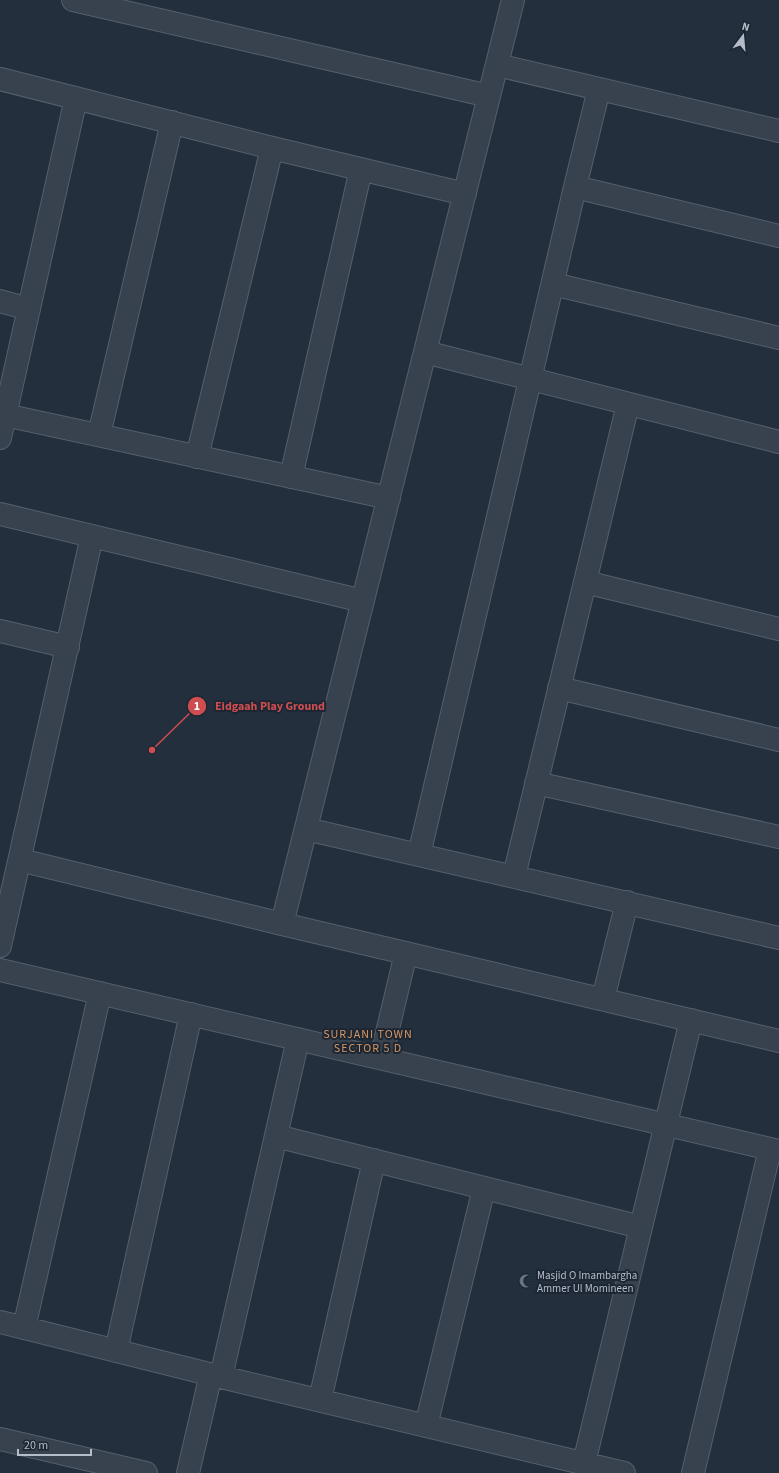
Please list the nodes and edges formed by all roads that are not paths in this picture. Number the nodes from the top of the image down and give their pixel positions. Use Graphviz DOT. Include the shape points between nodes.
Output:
graph roads {
  1 [pos="73,0"];
  2 [pos="509,1"];
  3 [pos="497,66"];
  4 [pos="0,79"];
  5 [pos="599,89"];
  6 [pos="489,96"];
  7 [pos="76,98"];
  8 [pos="172,122"];
  9 [pos="779,131"];
  10 [pos="272,148"];
  11 [pos="361,169"];
  12 [pos="575,187"];
  13 [pos="465,194"];
  14 [pos="779,236"];
  15 [pos="553,284"];
  16 [pos="0,301"];
  17 [pos="29,308"];
  18 [pos="779,338"];
  19 [pos="425,352"];
  20 [pos="531,379"];
  21 [pos="628,404"];
  22 [pos="2,415"];
  23 [pos="99,435"];
  24 [pos="0,438"];
  25 [pos="779,442"];
  26 [pos="197,457"];
  27 [pos="291,477"];
  28 [pos="389,498"];
  29 [pos="0,514"];
  30 [pos="92,536"];
  31 [pos="585,582"];
  32 [pos="363,601"];
  33 [pos="779,629"];
  34 [pos="0,631"];
  35 [pos="68,647"];
  36 [pos="559,688"];
  37 [pos="779,740"];
  38 [pos="536,783"];
  39 [pos="306,829"];
  40 [pos="779,837"];
  41 [pos="419,855"];
  42 [pos="20,860"];
  43 [pos="514,876"];
  44 [pos="627,902"];
  45 [pos="282,924"];
  46 [pos="779,938"];
  47 [pos="0,946"];
  48 [pos="406,953"];
  49 [pos="0,970"];
  50 [pos="100,993"];
  51 [pos="603,999"];
  52 [pos="191,1014"];
  53 [pos="691,1020"];
  54 [pos="298,1039"];
  55 [pos="779,1041"];
  56 [pos="381,1058"];
  57 [pos="666,1125"];
  58 [pos="276,1136"];
  59 [pos="774,1150"];
  60 [pos="374,1160"];
  61 [pos="484,1188"];
  62 [pos="641,1227"];
  63 [pos="0,1322"];
  64 [pos="24,1328"];
  65 [pos="116,1351"];
  66 [pos="216,1376"];
  67 [pos="320,1400"];
  68 [pos="426,1426"];
  69 [pos="0,1438"];
  70 [pos="584,1463"];
  71 [pos="146,1473"];
  72 [pos="188,1473"];
  73 [pos="624,1473"];
  74 [pos="693,1473"];
  1 -- 6 [label="street"];
  2 -- 3 [label="street"];
  3 -- 5 [label="street"];
  3 -- 6 [label="street"];
  4 -- 7 [label="street"];
  5 -- 9 [label="street"];
  5 -- 12 [label="street"];
  6 -- 13 [label="street"];
  7 -- 8 [label="street"];
  7 -- 17 [label="street"];
  8 -- 10 [label="street"];
  8 -- 23 [label="street"];
  10 -- 11 [label="street"];
  10 -- 26 [label="street"];
  11 -- 13 [label="street"];
  11 -- 27 [label="street"];
  12 -- 14 [label="street"];
  12 -- 15 [label="street"];
  13 -- 19 [label="street"];
  15 -- 18 [label="street"];
  15 -- 20 [label="street"];
  16 -- 17 [label="street"];
  17 -- 22 [label="street"];
  19 -- 20 [label="street"];
  19 -- 28 [label="street"];
  20 -- 21 [label="street"];
  20 -- 41 [label="street"];
  21 -- 25 [label="street"];
  21 -- 31 [label="street"];
  22 -- 23 [label="street"];
  22 -- 24 [label="street"];
  23 -- 26 [label="street"];
  26 -- 27 [label="street"];
  27 -- 28 [label="street"];
  28 -- 32 [label="street"];
  29 -- 30 [label="street"];
  30 -- 32 [label="street"];
  30 -- 35 [label="street"];
  31 -- 33 [label="street"];
  31 -- 36 [label="street"];
  32 -- 39 [label="street"];
  34 -- 35 [label="street"];
  35 -- 42 [label="street"];
  36 -- 37 [label="street"];
  36 -- 38 [label="street"];
  38 -- 40 [label="street"];
  38 -- 43 [label="street"];
  39 -- 41 [label="street"];
  39 -- 45 [label="street"];
  41 -- 43 [label="street"];
  42 -- 45 [label="street"];
  42 -- 47 [label="street"];
  43 -- 44 [label="street"];
  44 -- 46 [label="street"];
  44 -- 51 [label="street"];
  45 -- 48 [label="street"];
  48 -- 51 [label="street"];
  48 -- 56 [label="street"];
  49 -- 50 [label="street"];
  50 -- 52 [label="street"];
  50 -- 64 [label="street"];
  51 -- 53 [label="street"];
  52 -- 54 [label="street"];
  52 -- 65 [label="street"];
  53 -- 55 [label="street"];
  53 -- 57 [label="street"];
  54 -- 56 [label="street"];
  54 -- 58 [label="street"];
  56 -- 57 [label="street"];
  57 -- 59 [label="street"];
  57 -- 62 [label="street"];
  58 -- 60 [label="street"];
  58 -- 66 [label="street"];
  59 -- 74 [label="street"];
  60 -- 61 [label="street"];
  60 -- 67 [label="street"];
  61 -- 62 [label="street"];
  61 -- 68 [label="street"];
  62 -- 70 [label="street"];
  63 -- 64 [label="street"];
  64 -- 65 [label="street"];
  65 -- 66 [label="street"];
  66 -- 67 [label="street"];
  66 -- 72 [label="street"];
  67 -- 68 [label="street"];
  68 -- 70 [label="street"];
  69 -- 71 [label="street"];
  70 -- 73 [label="street"];
}
